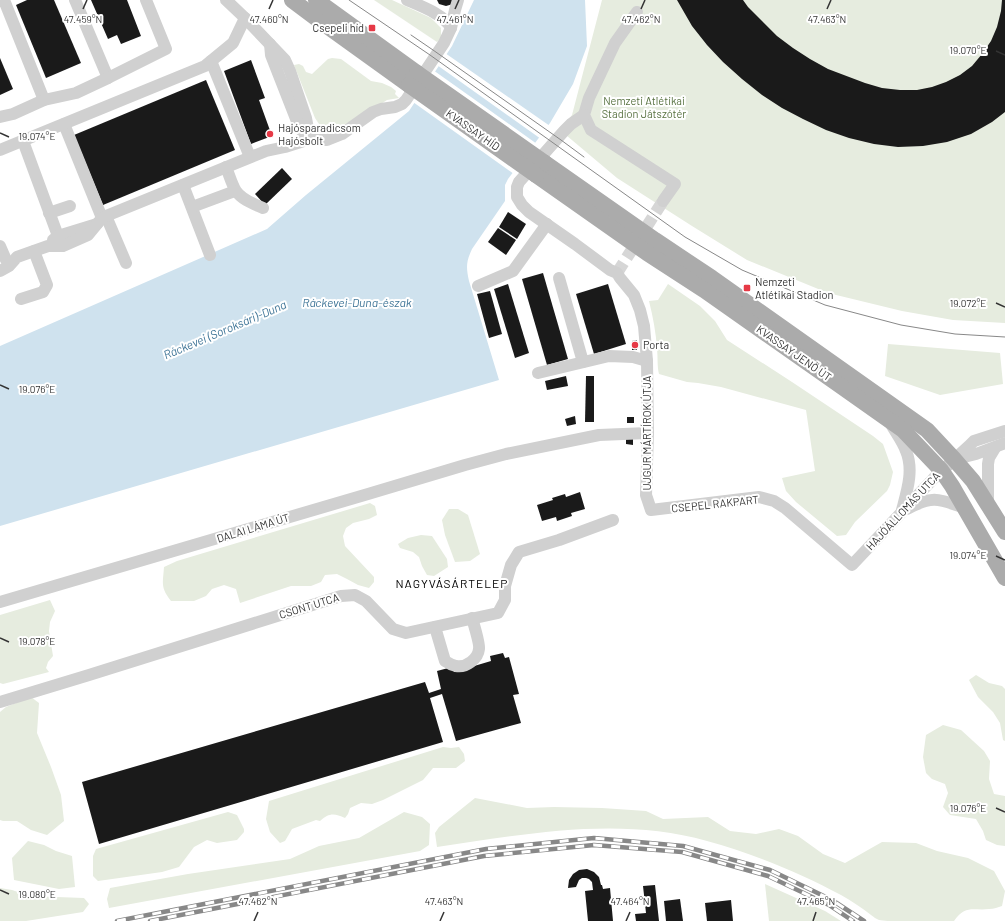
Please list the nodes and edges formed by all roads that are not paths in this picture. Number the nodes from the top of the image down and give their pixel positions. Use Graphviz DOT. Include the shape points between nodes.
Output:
graph roads {
  1 [pos="4,0"];
  2 [pos="76,0"];
  3 [pos="146,0"];
  4 [pos="226,0"];
  5 [pos="292,0"];
  6 [pos="316,0"];
  7 [pos="407,0"];
  8 [pos="458,0"];
  9 [pos="637,12"];
  10 [pos="245,18"];
  11 [pos="452,28"];
  12 [pos="211,61"];
  13 [pos="108,78"];
  14 [pos="413,79"];
  15 [pos="44,100"];
  16 [pos="584,115"];
  17 [pos="0,117"];
  18 [pos="64,124"];
  19 [pos="310,139"];
  20 [pos="23,141"];
  21 [pos="0,150"];
  22 [pos="250,157"];
  23 [pos="226,167"];
  24 [pos="541,169"];
  25 [pos="183,185"];
  26 [pos="235,191"];
  27 [pos="663,201"];
  28 [pos="70,206"];
  29 [pos="192,207"];
  30 [pos="264,208"];
  31 [pos="50,213"];
  32 [pos="101,219"];
  33 [pos="547,224"];
  34 [pos="58,236"];
  35 [pos="0,246"];
  36 [pos="47,246"];
  37 [pos="34,251"];
  38 [pos="210,255"];
  39 [pos="6,262"];
  40 [pos="126,263"];
  41 [pos="558,278"];
  42 [pos="478,286"];
  43 [pos="21,299"];
  44 [pos="646,357"];
  45 [pos="583,362"];
  46 [pos="538,373"];
  47 [pos="888,419"];
  48 [pos="1005,431"];
  49 [pos="648,433"];
  50 [pos="1000,446"];
  51 [pos="954,459"];
  52 [pos="942,470"];
  53 [pos="988,504"];
  54 [pos="965,508"];
  55 [pos="651,510"];
  56 [pos="901,513"];
  57 [pos="613,520"];
  58 [pos="1005,532"];
  59 [pos="852,565"];
  60 [pos="1005,578"];
  61 [pos="0,602"];
  62 [pos="472,618"];
  63 [pos="435,627"];
  64 [pos="0,702"];
  1 -- 15 [label="street"];
  2 -- 13 [label="street"];
  3 -- 13 [label="street" via="166,49"];
  4 -- 10 [label="street"];
  5 -- 14 [label="main road"];
  6 -- 14 [label="main road"];
  7 -- 11 [label="street" via="444,19"];
  8 -- 11 [label="street"];
  9 -- 16 [label="street" via="615,44 589,98"];
  10 -- 12 [label="street" via="233,43"];
  10 -- 19 [label="street" via="270,44 271,55 300,129"];
  11 -- 19 [label="street" via="402,104 373,112 342,134 328,140"];
  12 -- 18 [label="street"];
  12 -- 22 [label="street"];
  13 -- 15 [label="street" via="76,93"];
  14 -- 24 [label="main road, KVASSAY HÍD, bridge"];
  15 -- 17 [label="street"];
  16 -- 27 [label="street" via="591,130 675,184"];
  16 -- 33 [label="street, UJGUR MÁRTÍROK ÚTJA" via="563,132 517,187 522,205"];
  18 -- 20 [label="street"];
  18 -- 32 [label="street"];
  19 -- 22 [label="street"];
  20 -- 21 [label="street"];
  20 -- 31 [label="street"];
  22 -- 23 [label="street"];
  23 -- 25 [label="street"];
  23 -- 26 [label="street"];
  24 -- 47 [label="main road, KVASSAY JENŐ ÚT" via="647,253"];
  24 -- 51 [label="main road, KVASSAY JENŐ ÚT" via="712,278 927,430"];
  25 -- 29 [label="street"];
  25 -- 32 [label="street"];
  26 -- 29 [label="street"];
  26 -- 30 [label="street"];
  28 -- 31 [label="street"];
  29 -- 38 [label="street"];
  31 -- 34 [label="street"];
  32 -- 34 [label="street"];
  32 -- 36 [label="street" via="88,236 63,246"];
  32 -- 40 [label="street"];
  33 -- 42 [label="street" via="513,271"];
  33 -- 44 [label="street, UJGUR MÁRTÍROK ÚTJA" via="617,273 629,288 640,310 644,326"];
  34 -- 36 [label="street"];
  35 -- 39 [label="street"];
  36 -- 37 [label="street"];
  37 -- 39 [label="street"];
  37 -- 43 [label="street" via="47,284 43,292"];
  41 -- 45 [label="street"];
  44 -- 45 [label="street" via="609,356"];
  44 -- 49 [label="street, UJGUR MÁRTÍROK ÚTJA"];
  45 -- 46 [label="street"];
  47 -- 52 [label="main road, KVASSAY JENŐ ÚT"];
  47 -- 56 [label="street" via="910,463 908,488"];
  48 -- 51 [label="street, HAJÓÁLLOMÁS UTCA" via="974,442"];
  49 -- 55 [label="street, UJGUR MÁRTÍROK ÚTJA" via="646,495"];
  49 -- 61 [label="street" via="599,435 506,454"];
  50 -- 51 [label="street, HAJÓÁLLOMÁS UTCA"];
  50 -- 53 [label="street" via="989,458"];
  51 -- 52 [label="street, HAJÓÁLLOMÁS UTCA"];
  51 -- 53 [label="main road, KVASSAY JENŐ ÚT"];
  52 -- 54 [label="main road, KVASSAY JENŐ ÚT"];
  52 -- 56 [label="street, HAJÓÁLLOMÁS UTCA"];
  53 -- 58 [label="main road, KVASSAY JENŐ ÚT"];
  54 -- 56 [label="street" via="929,500"];
  54 -- 60 [label="main road, KVASSAY JENŐ ÚT"];
  55 -- 59 [label="street, CSEPEL RAKPART" via="759,497 774,501"];
  56 -- 59 [label="street, HAJÓÁLLOMÁS UTCA"];
  57 -- 62 [label="street, CSONT UTCA" via="519,552 511,565 505,586 505,600 498,613"];
  62 -- 63 [label="street, CSONT UTCA"];
  62 -- 63 [label="street" via="479,648 476,658 460,666 445,661"];
  63 -- 64 [label="street, CSONT UTCA" via="406,633 393,629 366,601 355,595 341,596"];
}
